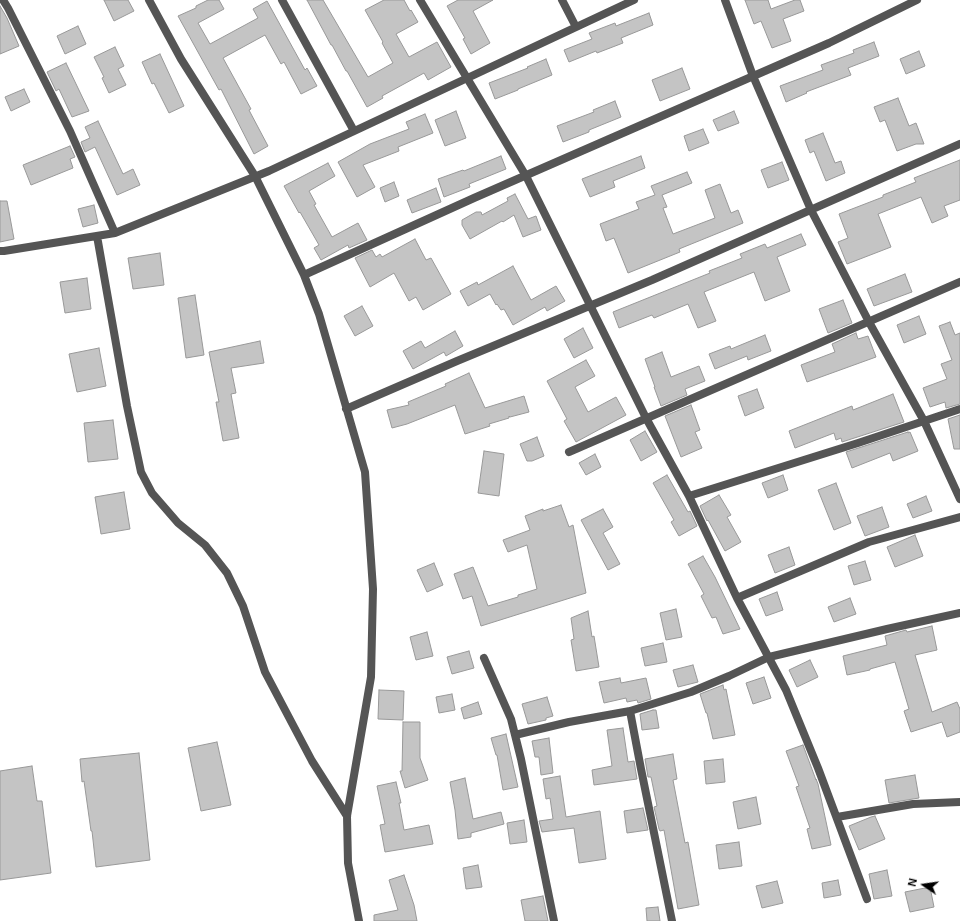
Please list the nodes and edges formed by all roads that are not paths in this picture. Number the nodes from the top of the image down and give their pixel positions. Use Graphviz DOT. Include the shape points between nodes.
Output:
graph roads {
  1 [pos="3,0"];
  2 [pos="149,0"];
  3 [pos="282,0"];
  4 [pos="420,0"];
  5 [pos="562,0"];
  6 [pos="634,0"];
  7 [pos="725,0"];
  8 [pos="917,0"];
  9 [pos="576,27"];
  10 [pos="752,76"];
  11 [pos="468,78"];
  12 [pos="354,131"];
  13 [pos="960,144"];
  14 [pos="255,176"];
  15 [pos="526,176"];
  16 [pos="811,210"];
  17 [pos="116,233"];
  18 [pos="97,236"];
  19 [pos="0,251"];
  20 [pos="304,275"];
  21 [pos="960,282"];
  22 [pos="591,306"];
  23 [pos="869,322"];
  24 [pos="346,409"];
  25 [pos="960,409"];
  26 [pos="646,418"];
  27 [pos="924,420"];
  28 [pos="569,452"];
  29 [pos="689,496"];
  30 [pos="960,499"];
  31 [pos="960,517"];
  32 [pos="737,598"];
  33 [pos="960,613"];
  34 [pos="769,657"];
  35 [pos="484,658"];
  36 [pos="630,710"];
  37 [pos="515,735"];
  38 [pos="960,802"];
  39 [pos="347,816"];
  40 [pos="837,817"];
  41 [pos="867,899"];
  42 [pos="359,921"];
  43 [pos="554,921"];
  44 [pos="672,921"];
  1 -- 17 [label="street" via="70,131"];
  2 -- 14 [label="street" via="181,59"];
  3 -- 12 [label="street"];
  4 -- 11 [label="street"];
  5 -- 9 [label="street"];
  6 -- 9 [label="street"];
  7 -- 10 [label="street"];
  8 -- 10 [label="street" via="829,43"];
  9 -- 11 [label="street"];
  10 -- 15 [label="street"];
  10 -- 16 [label="street"];
  11 -- 12 [label="street"];
  11 -- 15 [label="street"];
  12 -- 14 [label="street"];
  13 -- 16 [label="street"];
  14 -- 17 [label="street"];
  14 -- 20 [label="street"];
  15 -- 20 [label="street"];
  15 -- 22 [label="street"];
  16 -- 22 [label="street"];
  16 -- 23 [label="street"];
  17 -- 18 [label="street"];
  18 -- 19 [label="street"];
  18 -- 39 [label="street" via="141,472 152,493 178,523 205,545 227,573 243,606 265,672 312,761"];
  20 -- 24 [label="street" via="319,314"];
  21 -- 23 [label="street"];
  22 -- 24 [label="street"];
  22 -- 26 [label="street"];
  23 -- 26 [label="street"];
  23 -- 27 [label="street"];
  24 -- 39 [label="street" via="365,472 373,589 371,677"];
  25 -- 27 [label="street"];
  26 -- 28 [label="street"];
  26 -- 29 [label="street"];
  27 -- 29 [label="street"];
  27 -- 30 [label="street"];
  29 -- 32 [label="street"];
  31 -- 32 [label="street" via="869,542"];
  32 -- 34 [label="street"];
  33 -- 34 [label="street"];
  34 -- 36 [label="street" via="691,692"];
  34 -- 40 [label="street" via="786,690"];
  35 -- 37 [label="street" via="511,719"];
  36 -- 37 [label="street"];
  36 -- 44 [label="street"];
  37 -- 43 [label="street"];
  38 -- 40 [label="street" via="913,804"];
  39 -- 42 [label="street" via="348,864"];
  40 -- 41 [label="street"];
}
